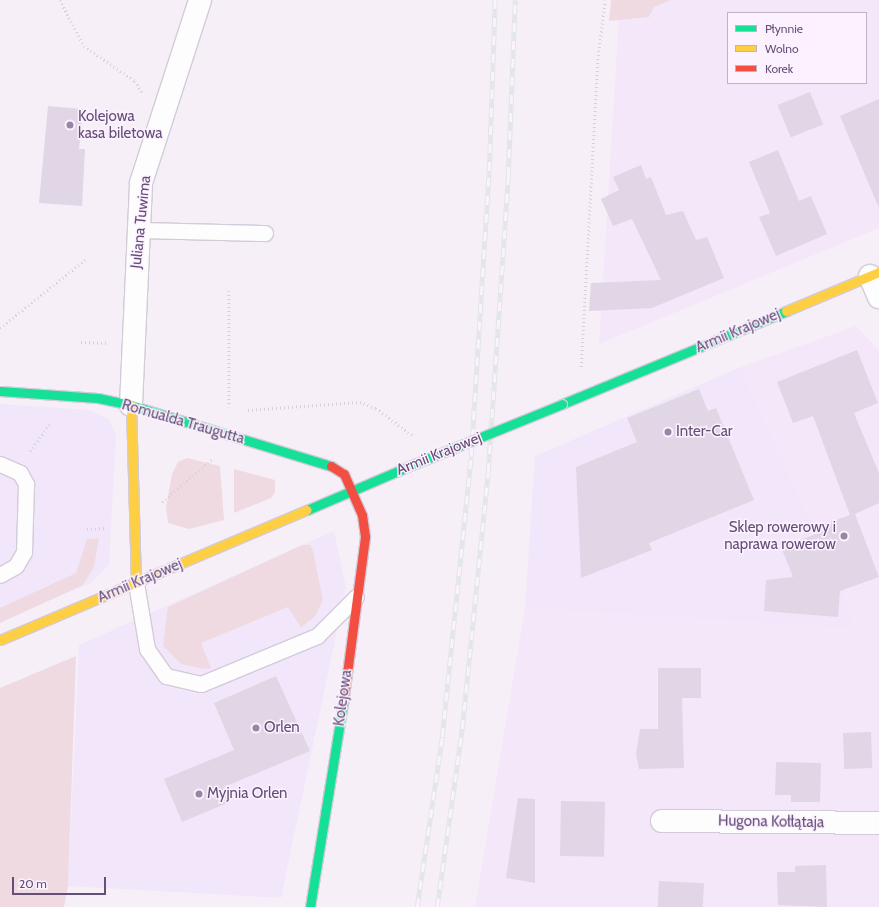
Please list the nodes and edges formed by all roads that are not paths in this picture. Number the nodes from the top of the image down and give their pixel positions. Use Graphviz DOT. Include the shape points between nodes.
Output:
graph roads {
  1 [pos="200,0"];
  2 [pos="138,230"];
  3 [pos="265,233"];
  4 [pos="874,274"];
  5 [pos="879,297"];
  6 [pos="0,391"];
  7 [pos="131,405"];
  8 [pos="0,464"];
  9 [pos="352,489"];
  10 [pos="0,575"];
  11 [pos="136,583"];
  12 [pos="357,595"];
  13 [pos="0,640"];
  14 [pos="662,821"];
  15 [pos="879,823"];
  16 [pos="310,907"];
  1 -- 2 [label="street, Juliana Tuwima" via="141,183"];
  2 -- 3 [label="lane"];
  2 -- 7 [label="street, Juliana Tuwima"];
  4 -- 5 [label="street"];
  4 -- 9 [label="street, Armii Krajowej, bridge"];
  6 -- 7 [label="street, Romualda Traugutta" via="98,398"];
  7 -- 9 [label="street, Romualda Traugutta" via="335,467"];
  7 -- 11 [label="street"];
  8 -- 10 [label="lane" via="16,470 26,484 24,552 16,566"];
  9 -- 11 [label="street, Armii Krajowej"];
  9 -- 12 [label="street, Kolejowa" via="362,515 365,537"];
  11 -- 12 [label="lane" via="147,649 166,676 201,684 317,636 346,610"];
  11 -- 13 [label="street, Armii Krajowej"];
  12 -- 16 [label="street, Kolejowa" via="333,777"];
  14 -- 15 [label="street, Hugona Kołłątaja"];
}
